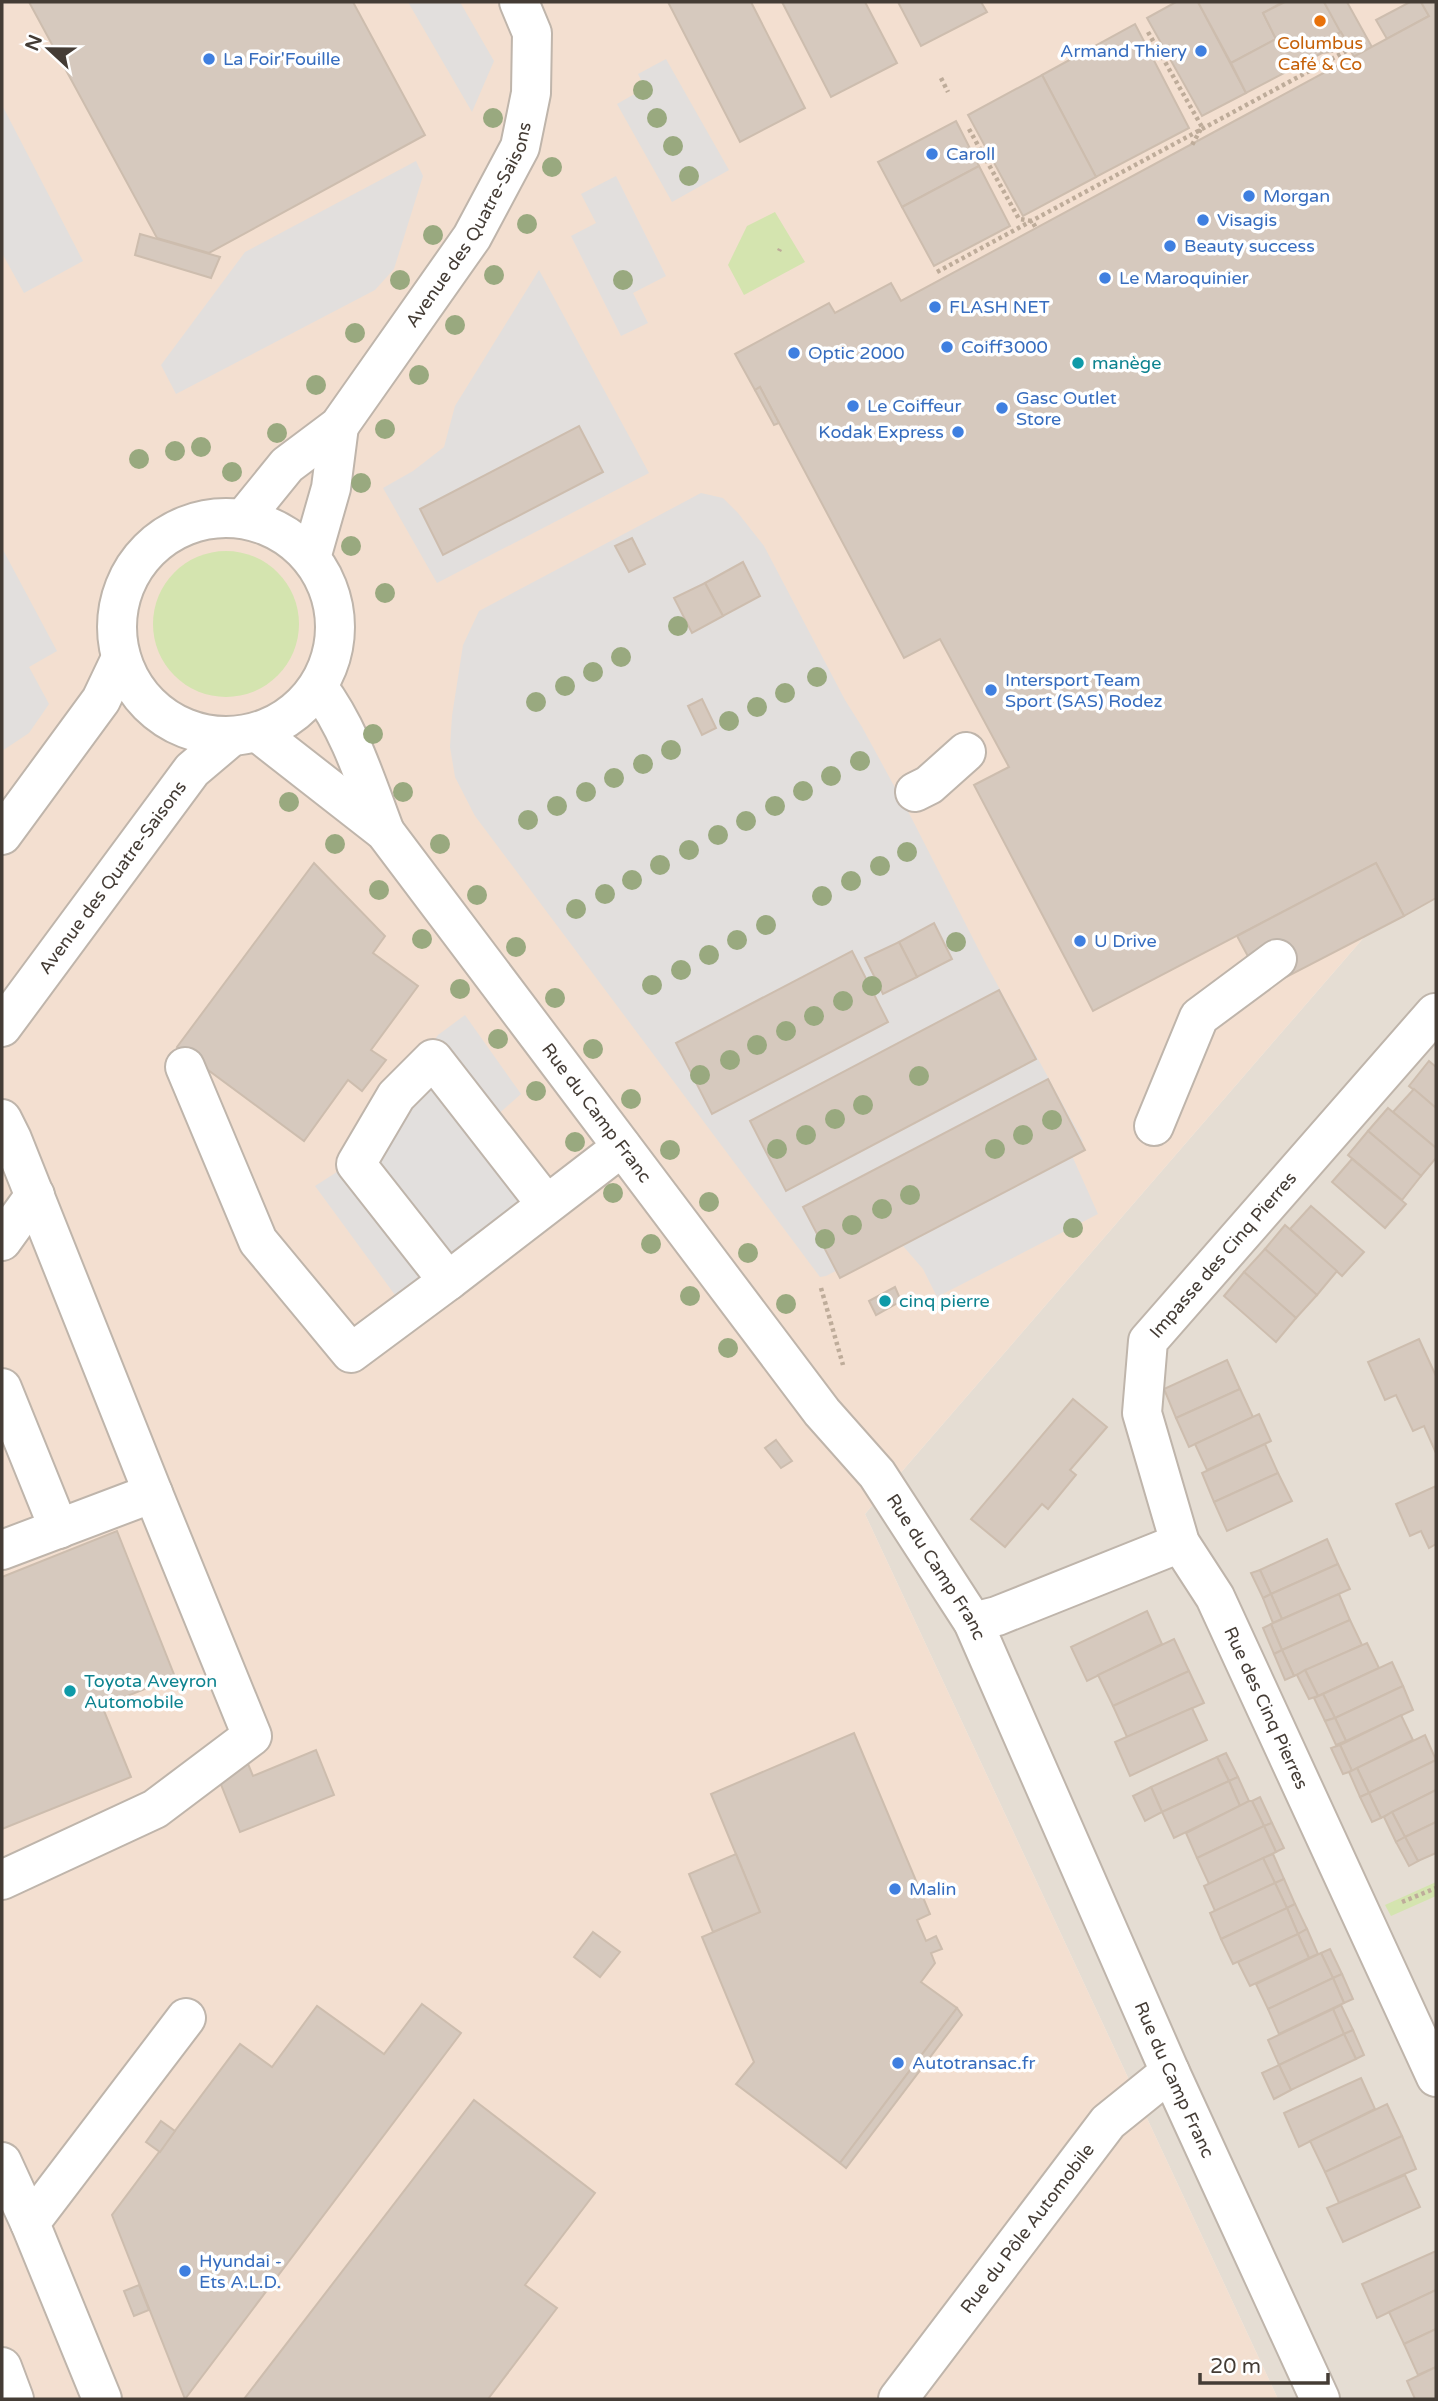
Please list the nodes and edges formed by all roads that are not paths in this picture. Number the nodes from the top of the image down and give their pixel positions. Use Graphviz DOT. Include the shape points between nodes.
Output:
graph roads {
  1 [pos="519,2"];
  2 [pos="339,426"];
  3 [pos="244,518"];
  4 [pos="311,558"];
  5 [pos="121,658"];
  6 [pos="318,687"];
  7 [pos="244,734"];
  8 [pos="966,751"];
  9 [pos="915,792"];
  10 [pos="385,832"];
  11 [pos="2,835"];
  12 [pos="1271,947"];
  13 [pos="1435,1013"];
  14 [pos="2,1027"];
  15 [pos="185,1066"];
  16 [pos="2,1119"];
  17 [pos="1154,1126"];
  18 [pos="622,1147"];
  19 [pos="35,1195"];
  20 [pos="546,1204"];
  21 [pos="2,1241"];
  22 [pos="448,1281"];
  23 [pos="2,1388"];
  24 [pos="153,1493"];
  25 [pos="59,1529"];
  26 [pos="1180,1543"];
  27 [pos="2,1550"];
  28 [pos="973,1622"];
  29 [pos="2,1880"];
  30 [pos="186,2018"];
  31 [pos="1170,2072"];
  32 [pos="1436,2077"];
  33 [pos="2,2162"];
  34 [pos="30,2223"];
  35 [pos="2,2367"];
  36 [pos="14,2399"];
  37 [pos="102,2399"];
  38 [pos="898,2399"];
  39 [pos="1320,2399"];
  1 -- 2 [label="street, Avenue des Quatre-Saisons" via="532,33 531,93 520,147 472,237"];
  2 -- 3 [label="street, Avenue des Quatre-Saisons" via="287,465"];
  2 -- 4 [label="street, Avenue des Quatre-Saisons" via="331,488"];
  3 -- 4 [label="street" via="293,539"];
  3 -- 5 [label="street" via="198,521 169,533 145,552 128,579 117,618"];
  4 -- 6 [label="street" via="331,593 336,622 333,650"];
  5 -- 7 [label="street" via="133,685 175,724 202,734"];
  5 -- 11 [label="street" via="101,700"];
  6 -- 7 [label="street" via="281,722"];
  6 -- 10 [label="street, Rue du Camp Franc" via="334,708"];
  7 -- 10 [label="street, Rue du Camp Franc"];
  7 -- 14 [label="street, Avenue des Quatre-Saisons" via="192,770"];
  8 -- 9 [label="street"];
  10 -- 18 [label="street, Rue du Camp Franc"];
  12 -- 17 [label="street" via="1199,1017"];
  13 -- 26 [label="street, Impasse des Cinq Pierres" via="1147,1341 1142,1413"];
  15 -- 22 [label="street" via="258,1241 351,1353"];
  16 -- 19 [label="street"];
  18 -- 20 [label="street"];
  18 -- 28 [label="street, Rue du Camp Franc" via="822,1412 877,1474"];
  19 -- 21 [label="street"];
  19 -- 24 [label="street"];
  20 -- 22 [label="street"];
  20 -- 22 [label="street" via="433,1059 396,1096 356,1164"];
  23 -- 25 [label="street"];
  24 -- 25 [label="street"];
  24 -- 29 [label="street" via="252,1736 155,1809"];
  25 -- 27 [label="street"];
  26 -- 28 [label="street"];
  26 -- 32 [label="street, Rue des Cinq Pierres" via="1215,1597"];
  28 -- 31 [label="street, Rue du Camp Franc"];
  30 -- 34 [label="street"];
  31 -- 38 [label="street, Rue du Pôle Automobile" via="1108,2122"];
  31 -- 39 [label="street, Rue du Camp Franc"];
  33 -- 34 [label="street"];
  34 -- 37 [label="street"];
  35 -- 36 [label="street"];
}
